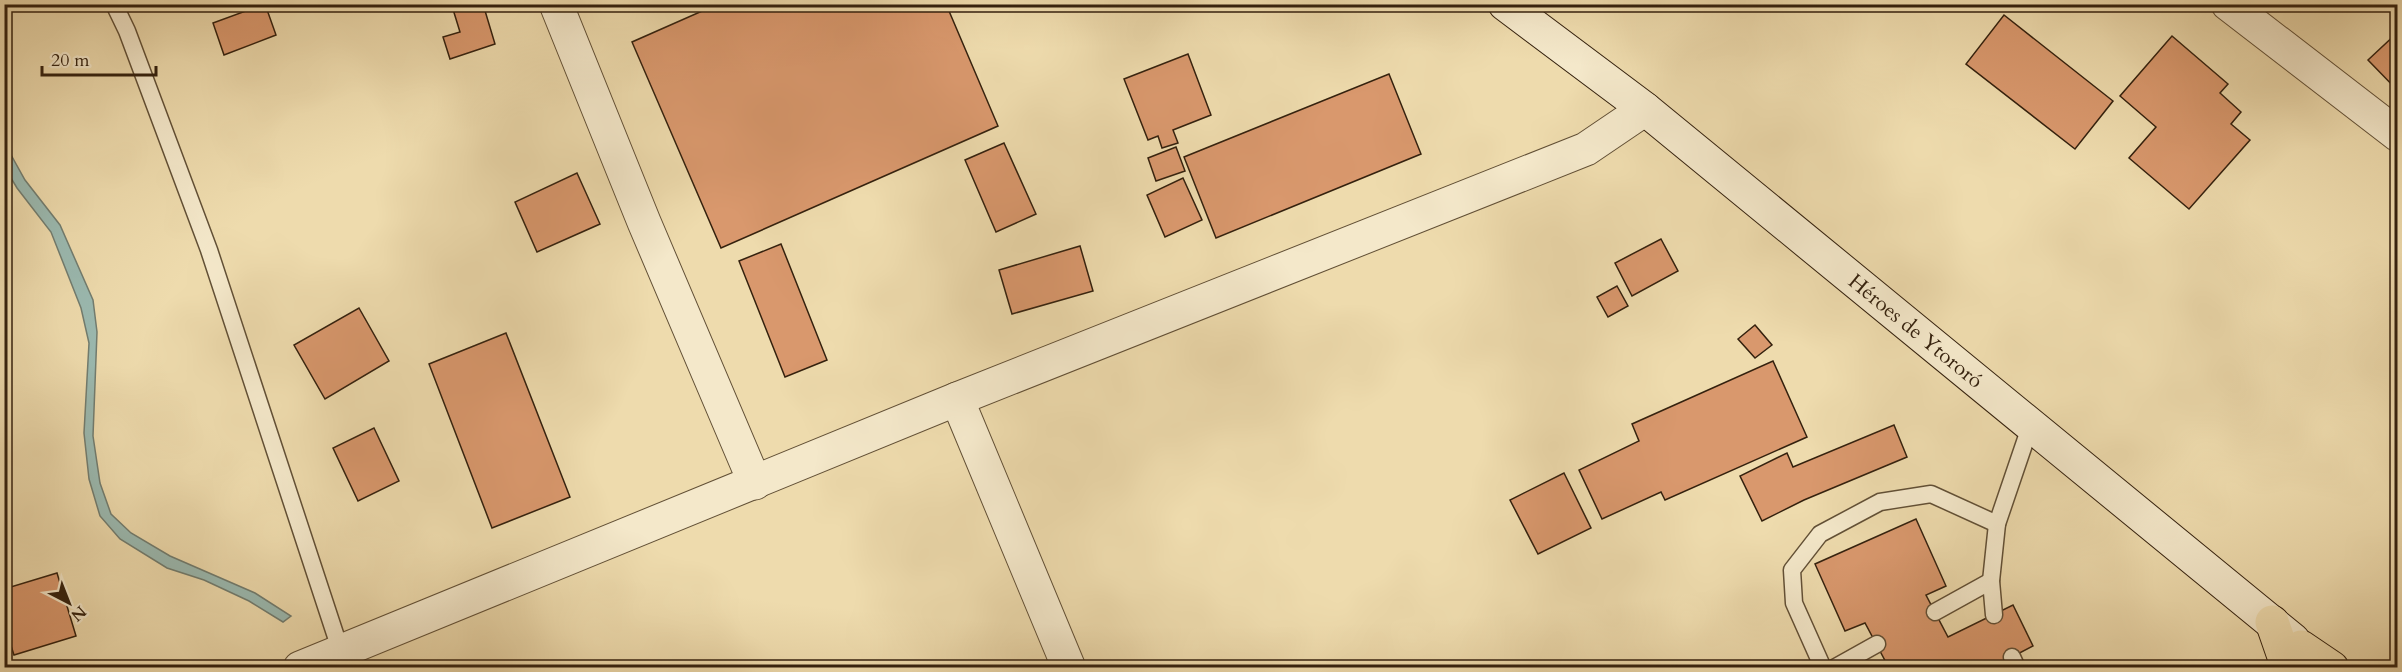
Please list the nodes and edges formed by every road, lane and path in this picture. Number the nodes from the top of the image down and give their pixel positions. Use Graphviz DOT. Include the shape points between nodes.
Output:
graph roads {
  1 [pos="114,4"];
  2 [pos="556,4"];
  3 [pos="1505,4"];
  4 [pos="2228,4"];
  5 [pos="1645,109"];
  6 [pos="2397,135"];
  7 [pos="957,399"];
  8 [pos="2031,424"];
  9 [pos="755,483"];
  10 [pos="1997,524"];
  11 [pos="1991,581"];
  12 [pos="1935,612"];
  13 [pos="1994,615"];
  14 [pos="1877,644"];
  15 [pos="340,651"];
  16 [pos="2302,661"];
  17 [pos="300,668"];
  18 [pos="1069,668"];
  19 [pos="1823,668"];
  20 [pos="1834,668"];
  21 [pos="2332,668"];
  1 -- 15 [label="lane" via="209,250"];
  2 -- 9 [label="street"];
  3 -- 5 [label="street, Héroes de Ytororó"];
  4 -- 6 [label="street"];
  5 -- 7 [label="street" via="1586,149"];
  5 -- 8 [label="street, Héroes de Ytororó"];
  7 -- 9 [label="street"];
  7 -- 18 [label="street"];
  8 -- 10 [label="lane"];
  8 -- 16 [label="street, Héroes de Ytororó" via="2272,622"];
  9 -- 15 [label="street"];
  10 -- 11 [label="lane"];
  10 -- 19 [label="lane" via="1931,494 1880,502 1820,534 1792,570 1794,603"];
  11 -- 12 [label="lane"];
  11 -- 13 [label="lane"];
  14 -- 20 [label="lane"];
  15 -- 17 [label="street"];
  16 -- 21 [label="highway"];
}
